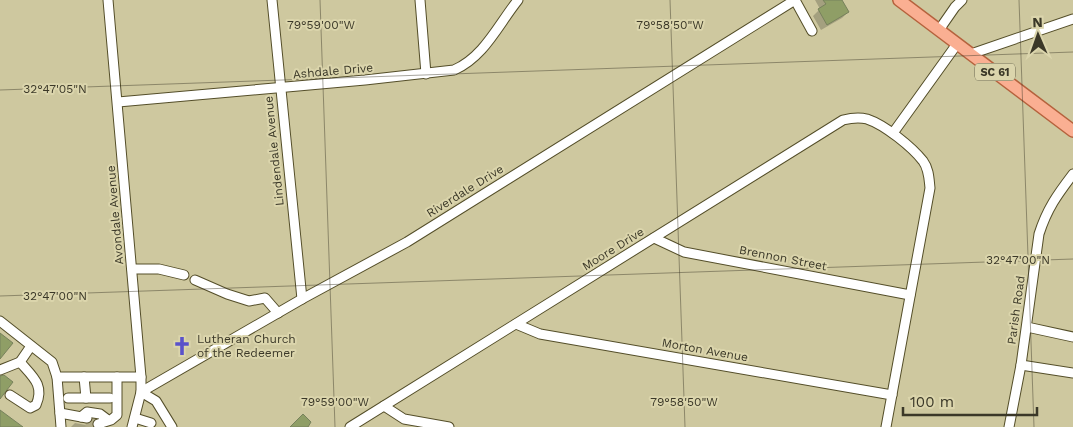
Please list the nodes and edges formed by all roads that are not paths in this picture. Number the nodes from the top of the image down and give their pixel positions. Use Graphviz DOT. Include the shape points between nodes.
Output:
graph roads {
  1 [pos="108,0"];
  2 [pos="272,0"];
  3 [pos="420,0"];
  4 [pos="518,0"];
  5 [pos="795,0"];
  6 [pos="899,0"];
  7 [pos="962,0"];
  8 [pos="1073,20"];
  9 [pos="939,30"];
  10 [pos="812,31"];
  11 [pos="957,44"];
  12 [pos="970,54"];
  13 [pos="426,74"];
  14 [pos="280,88"];
  15 [pos="118,102"];
  16 [pos="1073,131"];
  17 [pos="893,133"];
  18 [pos="1073,174"];
  19 [pos="654,238"];
  20 [pos="132,269"];
  21 [pos="184,275"];
  22 [pos="195,280"];
  23 [pos="910,295"];
  24 [pos="302,299"];
  25 [pos="278,313"];
  26 [pos="0,321"];
  27 [pos="516,324"];
  28 [pos="1027,327"];
  29 [pos="1073,338"];
  30 [pos="31,346"];
  31 [pos="20,362"];
  32 [pos="1021,365"];
  33 [pos="0,370"];
  34 [pos="1073,373"];
  35 [pos="57,377"];
  36 [pos="84,377"];
  37 [pos="118,377"];
  38 [pos="141,377"];
  39 [pos="141,392"];
  40 [pos="10,395"];
  41 [pos="892,395"];
  42 [pos="68,398"];
  43 [pos="86,398"];
  44 [pos="110,398"];
  45 [pos="384,406"];
  46 [pos="60,413"];
  47 [pos="108,420"];
  48 [pos="98,422"];
  49 [pos="133,422"];
  50 [pos="403,423"];
  51 [pos="151,424"];
  52 [pos="61,427"];
  53 [pos="172,427"];
  54 [pos="350,427"];
  55 [pos="449,427"];
  56 [pos="886,427"];
  57 [pos="1010,427"];
  1 -- 15 [label="street, Avondale Avenue"];
  2 -- 14 [label="street, Lindendale Avenue"];
  3 -- 13 [label="street"];
  4 -- 13 [label="street, Ashdale Drive" via="477,55 454,70"];
  5 -- 10 [label="street"];
  5 -- 24 [label="street, Riverdale Drive" via="407,242"];
  6 -- 9 [label="main road, SC 61"];
  7 -- 9 [label="street"];
  8 -- 12 [label="street"];
  9 -- 11 [label="main road, SC 61"];
  11 -- 12 [label="main road, SC 61"];
  11 -- 17 [label="street"];
  12 -- 16 [label="main road, SC 61"];
  13 -- 14 [label="street, Ashdale Drive"];
  14 -- 15 [label="street, Ashdale Drive"];
  14 -- 24 [label="street, Lindendale Avenue"];
  15 -- 20 [label="street, Avondale Avenue"];
  17 -- 19 [label="street, Moore Drive" via="866,119 843,120"];
  17 -- 23 [label="street, Moore Drive" via="924,162 930,188"];
  18 -- 28 [label="street, Parish Road" via="1045,216"];
  19 -- 23 [label="street, Brennon Street" via="684,252"];
  19 -- 27 [label="street, Moore Drive"];
  20 -- 21 [label="street" via="159,269"];
  20 -- 38 [label="street, Avondale Avenue"];
  22 -- 25 [label="street" via="249,301 265,298"];
  23 -- 41 [label="street, Moore Drive"];
  24 -- 25 [label="street, Riverdale Drive"];
  25 -- 39 [label="street, Riverdale Drive"];
  26 -- 30 [label="street"];
  27 -- 41 [label="street, Morton Avenue" via="540,334"];
  27 -- 45 [label="street, Moore Drive"];
  28 -- 29 [label="street"];
  28 -- 32 [label="street, Parish Road"];
  30 -- 31 [label="street"];
  30 -- 35 [label="street" via="52,362"];
  31 -- 33 [label="street"];
  31 -- 40 [label="street" via="39,388 39,399 30,408"];
  32 -- 34 [label="street"];
  32 -- 57 [label="street, Parish Road"];
  35 -- 36 [label="street"];
  35 -- 46 [label="street"];
  36 -- 37 [label="street"];
  36 -- 43 [label="street"];
  37 -- 38 [label="street"];
  37 -- 47 [label="street" via="117,415"];
  38 -- 39 [label="street, Avondale Avenue"];
  39 -- 49 [label="street, Avondale Avenue"];
  39 -- 53 [label="street" via="156,401"];
  41 -- 56 [label="street, Moore Drive"];
  42 -- 43 [label="street"];
  43 -- 44 [label="street"];
  45 -- 50 [label="street"];
  45 -- 54 [label="street, Moore Drive"];
  46 -- 47 [label="street" via="85,419 87,412 100,414"];
  46 -- 52 [label="street"];
  47 -- 48 [label="street"];
  49 -- 51 [label="street"];
  50 -- 55 [label="street"];
}
